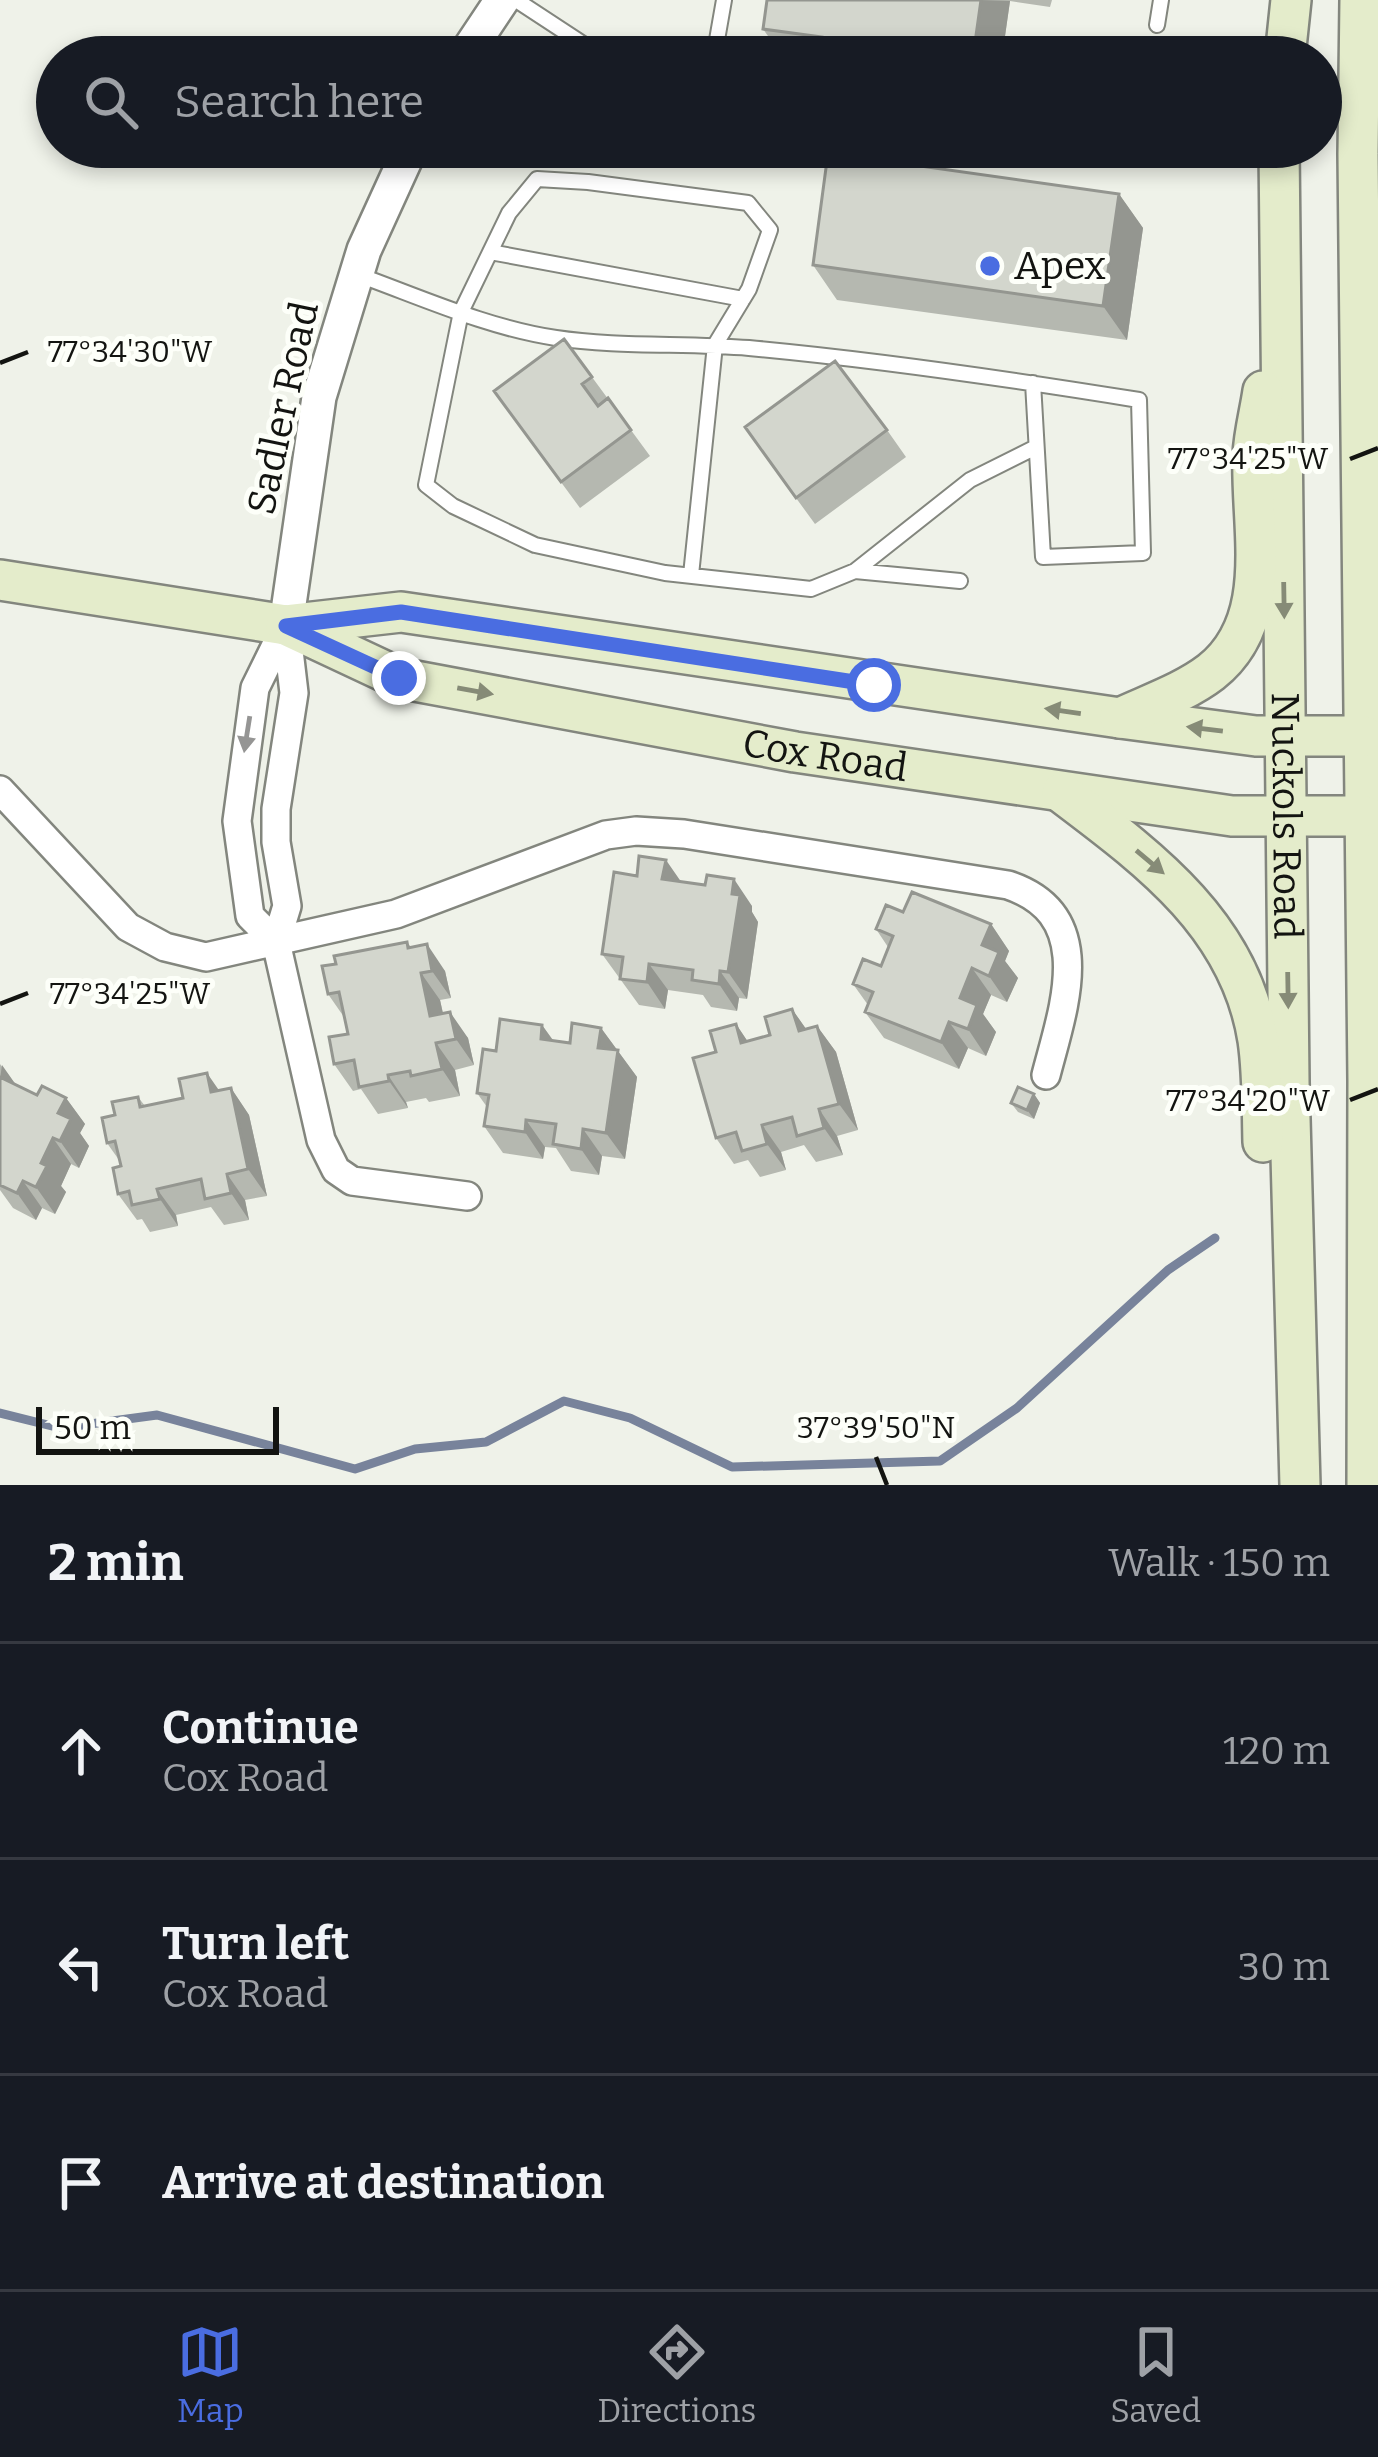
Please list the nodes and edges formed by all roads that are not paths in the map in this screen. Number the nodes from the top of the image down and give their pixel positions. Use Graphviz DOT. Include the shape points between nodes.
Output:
graph roads {
  1 [pos="502,0"];
  2 [pos="516,0"];
  3 [pos="724,0"];
  4 [pos="1161,0"];
  5 [pos="1291,0"];
  6 [pos="1360,0"];
  7 [pos="1157,25"];
  8 [pos="478,36"];
  9 [pos="571,36"];
  10 [pos="718,36"];
  11 [pos="1287,36"];
  12 [pos="400,168"];
  13 [pos="1279,168"];
  14 [pos="490,252"];
  15 [pos="356,274"];
  16 [pos="1280,285"];
  17 [pos="1360,291"];
  18 [pos="742,299"];
  19 [pos="461,312"];
  20 [pos="716,345"];
  21 [pos="1033,383"];
  22 [pos="1378,440"];
  23 [pos="1036,447"];
  24 [pos="855,571"];
  25 [pos="692,575"];
  26 [pos="0,580"];
  27 [pos="960,581"];
  28 [pos="286,626"];
  29 [pos="1120,718"];
  30 [pos="1371,736"];
  31 [pos="1285,737"];
  32 [pos="1058,789"];
  33 [pos="0,790"];
  34 [pos="1286,817"];
  35 [pos="1371,817"];
  36 [pos="276,942"];
  37 [pos="1046,1075"];
  38 [pos="466,1196"];
  39 [pos="1378,1474"];
  40 [pos="1298,1485"];
  41 [pos="1371,1485"];
  1 -- 8 [label="street"];
  2 -- 9 [label="lane"];
  3 -- 10 [label="lane"];
  4 -- 7 [label="lane"];
  5 -- 11 [label="main road"];
  6 -- 17 [label="main road, Nuckols Road"];
  12 -- 15 [label="street, Sadler Road"];
  13 -- 16 [label="main road, Nuckols Road"];
  14 -- 18 [label="lane"];
  14 -- 18 [label="lane" via="537,179 748,203 770,230"];
  14 -- 19 [label="lane"];
  15 -- 19 [label="lane"];
  15 -- 28 [label="street, Sadler Road" via="319,398"];
  16 -- 29 [label="main road" via="1253,452 1256,567 1248,620 1212,671"];
  16 -- 31 [label="main road, Nuckols Road, one-way"];
  17 -- 22 [label="main road"];
  17 -- 30 [label="main road, Nuckols Road"];
  18 -- 20 [label="lane"];
  19 -- 20 [label="lane" via="556,338"];
  19 -- 25 [label="lane" via="426,485 535,545"];
  20 -- 21 [label="lane"];
  20 -- 25 [label="lane"];
  21 -- 23 [label="lane"];
  21 -- 23 [label="lane" via="1139,400 1143,553 1042,557"];
  23 -- 24 [label="lane" via="970,480"];
  24 -- 25 [label="lane" via="812,589"];
  24 -- 27 [label="lane"];
  26 -- 28 [label="main road, Cox Road"];
  29 -- 28 [label="main road, Cox Road, one-way" via="401,612"];
  28 -- 32 [label="main road, Cox Road, one-way" via="399,678 795,752"];
  28 -- 36 [label="street" via="293,693 277,809 286,906"];
  28 -- 36 [label="street, one-way" via="255,688 237,821 250,916"];
  31 -- 29 [label="main road, Cox Road, one-way"];
  30 -- 31 [label="main road, Cox Road"];
  30 -- 35 [label="main road, Nuckols Road"];
  31 -- 34 [label="main road, Nuckols Road"];
  32 -- 34 [label="main road, Cox Road"];
  32 -- 40 [label="main road, one-way" via="1189,898 1225,948 1252,1011 1264,1209"];
  33 -- 36 [label="street" via="128,927 206,957"];
  34 -- 35 [label="main road, Cox Road"];
  34 -- 40 [label="main road, Nuckols Road, one-way"];
  35 -- 41 [label="main road, Nuckols Road"];
  36 -- 37 [label="street" via="396,914 573,844 636,831 1008,885 1047,911 1070,962"];
  36 -- 38 [label="street" via="322,1141 336,1170 352,1181"];
  39 -- 41 [label="main road"];
}
